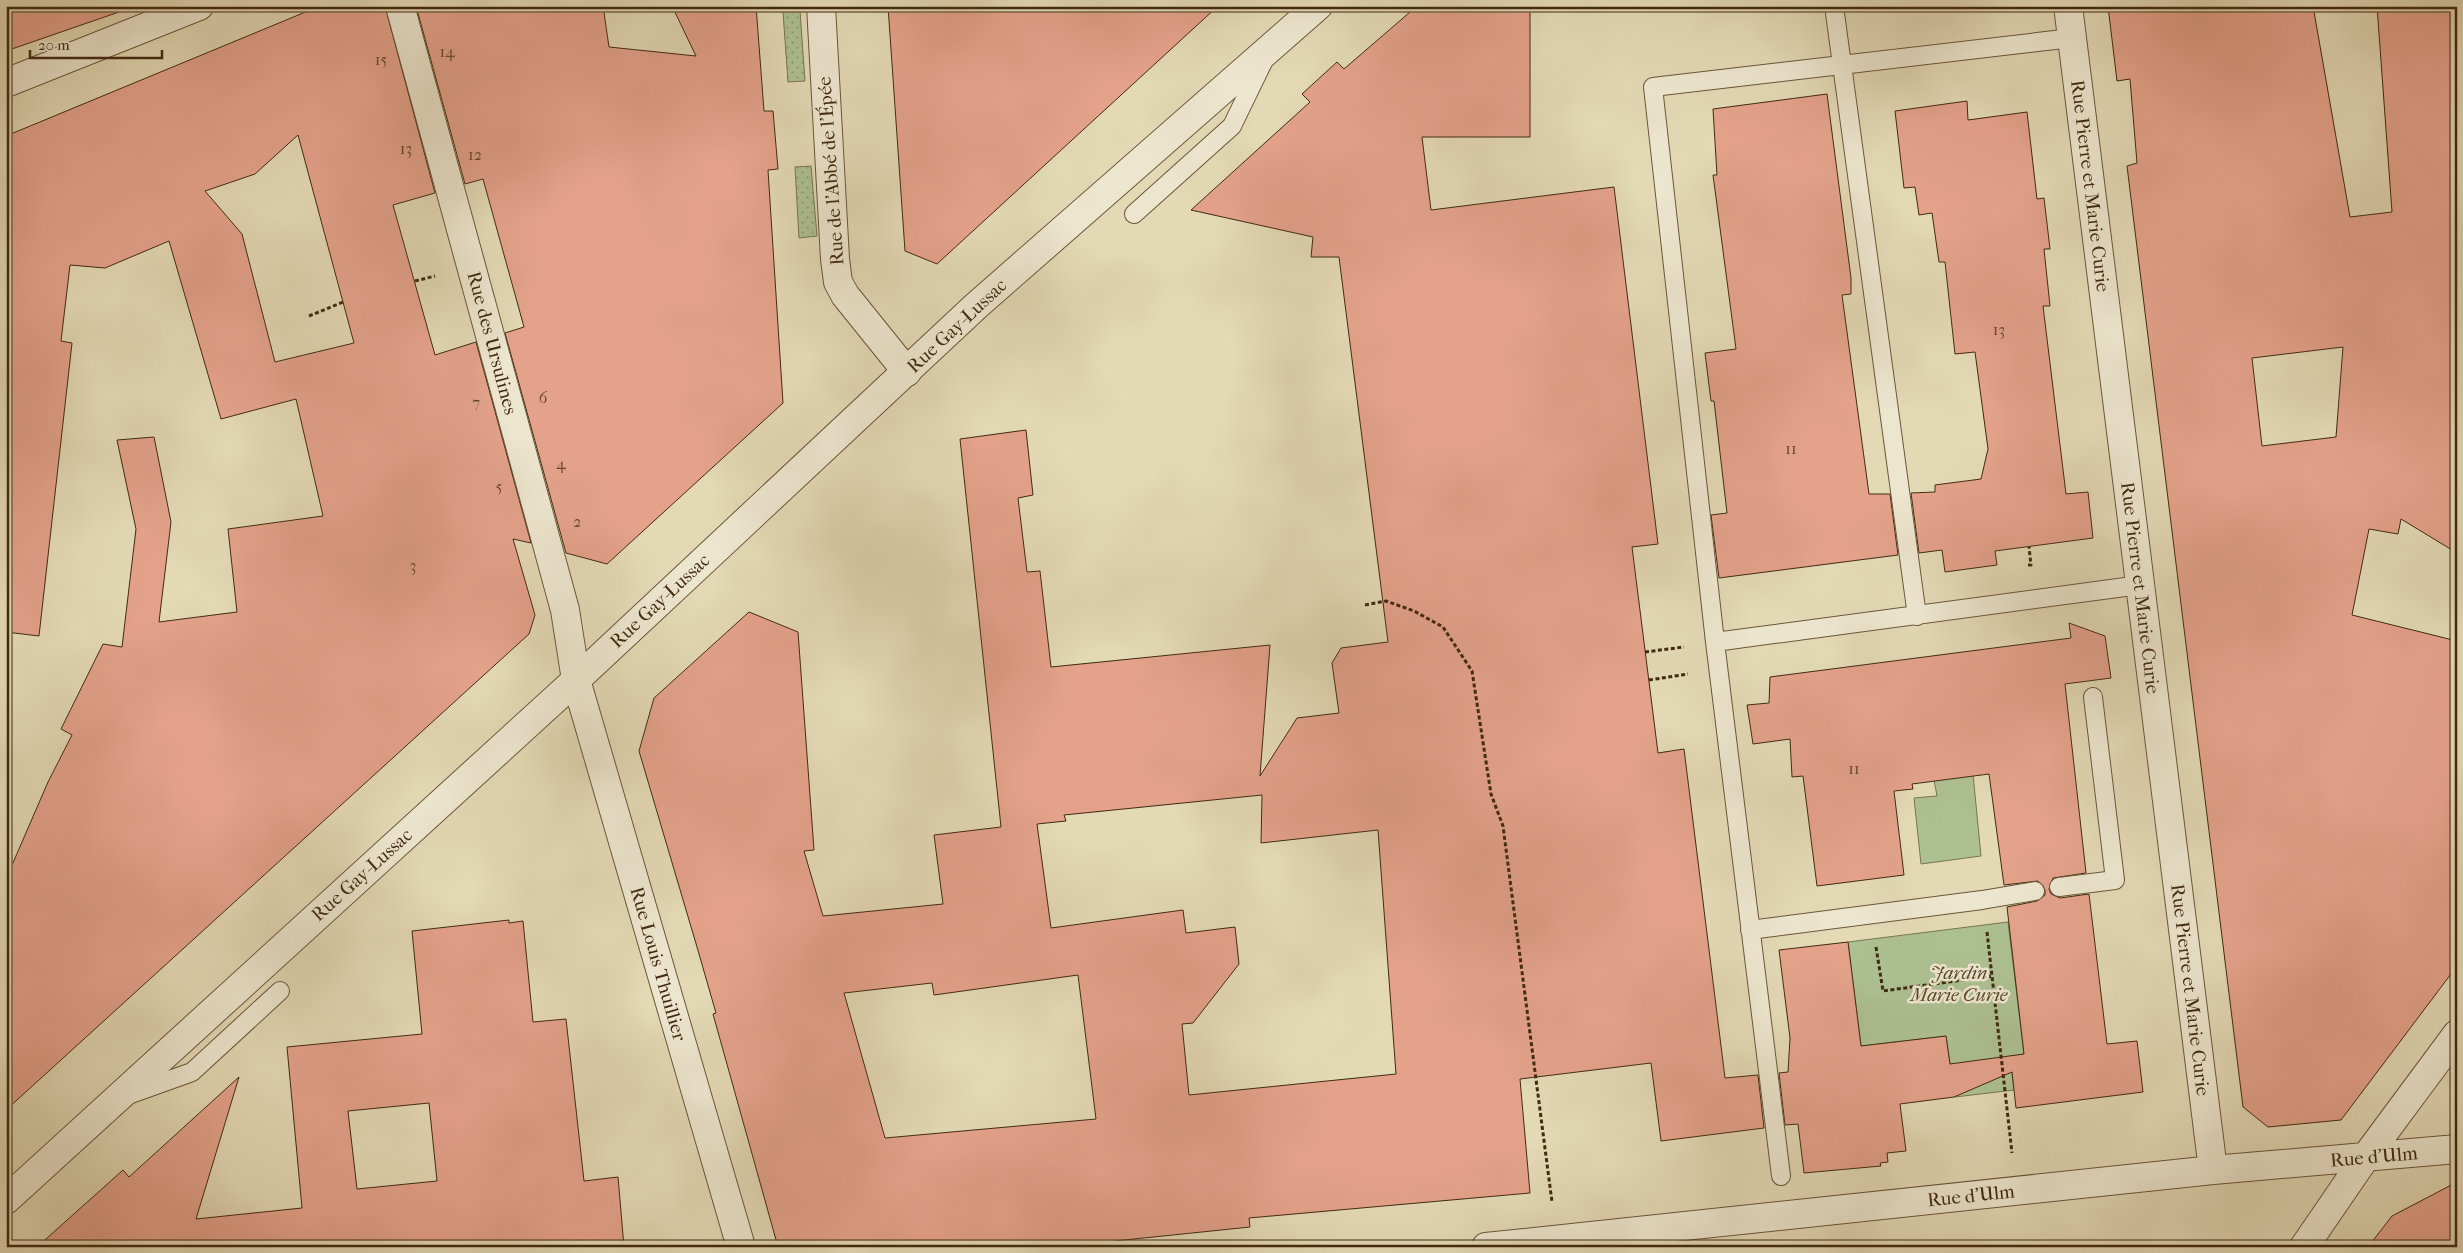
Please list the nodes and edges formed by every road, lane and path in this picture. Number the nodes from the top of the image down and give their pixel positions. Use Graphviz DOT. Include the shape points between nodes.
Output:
graph roads {
  1 [pos="199,6"];
  2 [pos="400,6"];
  3 [pos="821,6"];
  4 [pos="1318,6"];
  5 [pos="1834,6"];
  6 [pos="2068,6"];
  7 [pos="2072,38"];
  8 [pos="1269,50"];
  9 [pos="1842,63"];
  10 [pos="6,83"];
  11 [pos="1134,214"];
  12 [pos="441,275"];
  13 [pos="415,281"];
  14 [pos="343,302"];
  15 [pos="309,316"];
  16 [pos="907,372"];
  17 [pos="2029,546"];
  18 [pos="2021,566"];
  19 [pos="2140,586"];
  20 [pos="1365,605"];
  21 [pos="1917,616"];
  22 [pos="1715,642"];
  23 [pos="1671,648"];
  24 [pos="1645,652"];
  25 [pos="1718,670"];
  26 [pos="576,680"];
  27 [pos="1649,680"];
  28 [pos="2093,697"];
  29 [pos="2059,887"];
  30 [pos="2036,891"];
  31 [pos="1982,900"];
  32 [pos="1750,930"];
  33 [pos="1875,939"];
  34 [pos="1992,976"];
  35 [pos="280,992"];
  36 [pos="2457,1034"];
  37 [pos="118,1098"];
  38 [pos="2457,1149"];
  39 [pos="2012,1153"];
  40 [pos="2365,1158"];
  41 [pos="2213,1170"];
  42 [pos="1781,1176"];
  43 [pos="6,1200"];
  44 [pos="1553,1207"];
  45 [pos="741,1247"];
  46 [pos="1486,1247"];
  47 [pos="2304,1247"];
  1 -- 10 [label="street"];
  2 -- 26 [label="street, Rue des Ursulines" via="565,610"];
  3 -- 16 [label="street, Rue de l'Abbé de l'Épée" via="838,282"];
  4 -- 8 [label="street, Rue Gay-Lussac"];
  5 -- 9 [label="lane"];
  6 -- 7 [label="street, Rue Pierre et Marie Curie"];
  7 -- 9 [label="lane"];
  7 -- 19 [label="street, Rue Pierre et Marie Curie"];
  8 -- 11 [label="lane" via="1232,126"];
  8 -- 16 [label="street, Rue Gay-Lussac" via="976,306"];
  9 -- 21 [label="lane"];
  9 -- 22 [label="lane" via="1653,87"];
  12 -- 13 [label="path"];
  14 -- 15 [label="path"];
  16 -- 26 [label="street, Rue Gay-Lussac"];
  17 -- 18 [label="path" via="2031,565"];
  19 -- 21 [label="lane"];
  19 -- 41 [label="street, Rue Pierre et Marie Curie"];
  20 -- 44 [label="path" via="1386,601 1414,611 1443,627 1472,671 1492,794 1504,826"];
  21 -- 22 [label="lane"];
  22 -- 25 [label="lane"];
  23 -- 24 [label="path"];
  25 -- 27 [label="path"];
  25 -- 32 [label="lane"];
  26 -- 37 [label="street, Rue Gay-Lussac"];
  26 -- 45 [label="street, Rue Louis Thuillier"];
  28 -- 29 [label="lane" via="2115,880"];
  30 -- 31 [label="lane"];
  31 -- 32 [label="lane"];
  31 -- 34 [label="path"];
  32 -- 42 [label="lane"];
  33 -- 34 [label="path" via="1883,992"];
  34 -- 39 [label="path"];
  35 -- 37 [label="lane" via="192,1072"];
  36 -- 40 [label="street"];
  37 -- 43 [label="street, Rue Gay-Lussac"];
  38 -- 40 [label="street, Rue d'Ulm"];
  40 -- 41 [label="street, Rue d'Ulm"];
  40 -- 47 [label="street"];
  41 -- 46 [label="street, Rue d'Ulm"];
}
